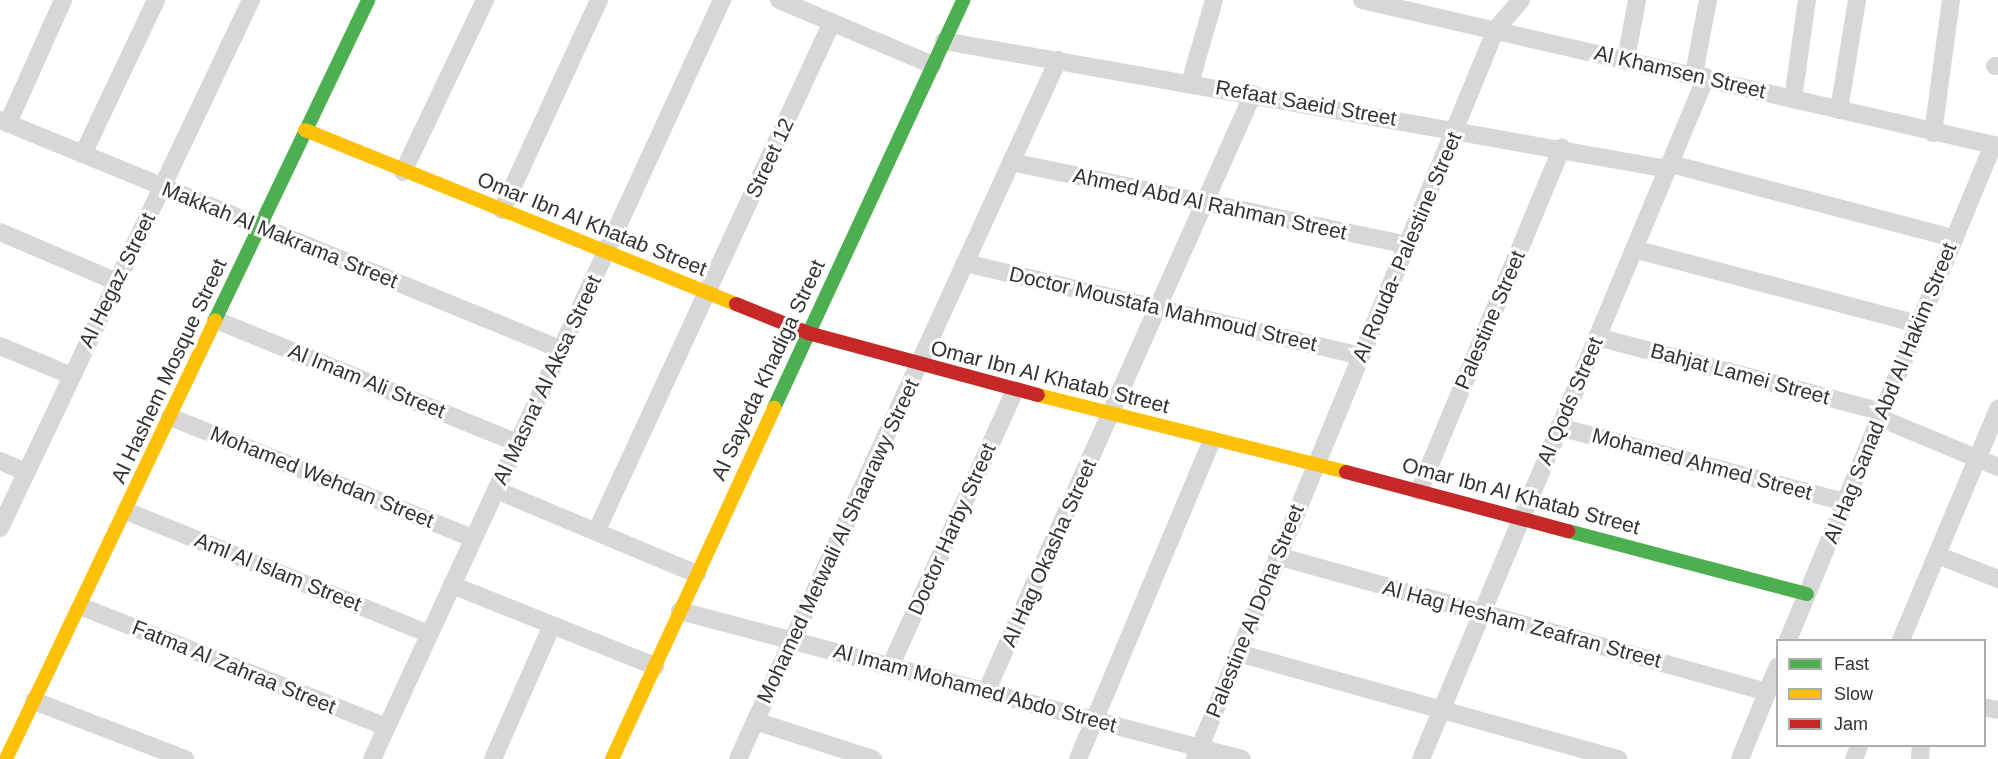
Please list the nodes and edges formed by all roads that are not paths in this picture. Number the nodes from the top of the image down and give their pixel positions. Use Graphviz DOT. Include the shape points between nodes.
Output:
graph roads {
  1 [pos="63,0"];
  2 [pos="156,0"];
  3 [pos="251,0"];
  4 [pos="368,0"];
  5 [pos="485,0"];
  6 [pos="599,0"];
  7 [pos="722,0"];
  8 [pos="779,0"];
  9 [pos="963,0"];
  10 [pos="1214,0"];
  11 [pos="1362,0"];
  12 [pos="1521,0"];
  13 [pos="1637,0"];
  14 [pos="1708,0"];
  15 [pos="1807,0"];
  16 [pos="1857,0"];
  17 [pos="1951,0"];
  18 [pos="832,22"];
  19 [pos="1496,29"];
  20 [pos="944,40"];
  21 [pos="1626,59"];
  22 [pos="1058,60"];
  23 [pos="933,65"];
  24 [pos="1700,76"];
  25 [pos="1190,83"];
  26 [pos="1253,94"];
  27 [pos="1793,99"];
  28 [pos="1839,110"];
  29 [pos="4,122"];
  30 [pos="1457,129"];
  31 [pos="305,130"];
  32 [pos="1933,133"];
  33 [pos="1995,145"];
  34 [pos="1562,148"];
  35 [pos="83,154"];
  36 [pos="1011,162"];
  37 [pos="1669,166"];
  38 [pos="403,172"];
  39 [pos="162,187"];
  40 [pos="1204,202"];
  41 [pos="502,210"];
  42 [pos="260,227"];
  43 [pos="0,232"];
  44 [pos="1954,238"];
  45 [pos="1409,245"];
  46 [pos="1634,249"];
  47 [pos="606,253"];
  48 [pos="965,263"];
  49 [pos="115,281"];
  50 [pos="708,293"];
  51 [pos="1159,310"];
  52 [pos="216,320"];
  53 [pos="1918,324"];
  54 [pos="808,333"];
  55 [pos="1597,337"];
  56 [pos="0,346"];
  57 [pos="560,349"];
  58 [pos="1361,356"];
  59 [pos="919,366"];
  60 [pos="72,376"];
  61 [pos="1015,390"];
  62 [pos="1998,409"];
  63 [pos="1111,414"];
  64 [pos="1881,415"];
  65 [pos="170,417"];
  66 [pos="1559,426"];
  67 [pos="1212,440"];
  68 [pos="517,443"];
  69 [pos="1978,459"];
  70 [pos="0,461"];
  71 [pos="1316,464"];
  72 [pos="1998,467"];
  73 [pos="26,472"];
  74 [pos="496,490"];
  75 [pos="1419,491"];
  76 [pos="1845,502"];
  77 [pos="126,511"];
  78 [pos="1522,517"];
  79 [pos="0,528"];
  80 [pos="596,532"];
  81 [pos="473,538"];
  82 [pos="1937,555"];
  83 [pos="1277,556"];
  84 [pos="697,574"];
  85 [pos="1998,579"];
  86 [pos="452,585"];
  87 [pos="1806,594"];
  88 [pos="82,606"];
  89 [pos="680,611"];
  90 [pos="1483,614"];
  91 [pos="552,625"];
  92 [pos="429,634"];
  93 [pos="1788,639"];
  94 [pos="1901,639"];
  95 [pos="793,640"];
  96 [pos="1238,653"];
  97 [pos="655,666"];
  98 [pos="890,667"];
  99 [pos="1773,681"];
  100 [pos="986,692"];
  101 [pos="34,701"];
  102 [pos="1442,709"];
  103 [pos="1095,720"];
  104 [pos="755,721"];
  105 [pos="386,727"];
  106 [pos="1197,753"];
  107 [pos="6,759"];
  108 [pos="185,759"];
  109 [pos="372,759"];
  110 [pos="493,759"];
  111 [pos="612,759"];
  112 [pos="738,759"];
  113 [pos="873,759"];
  114 [pos="1078,759"];
  115 [pos="1242,759"];
  116 [pos="1420,759"];
  117 [pos="1618,759"];
  118 [pos="1740,759"];
  1 -- 29 [label="street"];
  2 -- 35 [label="street"];
  3 -- 39 [label="street, Al Hegaz Street"];
  4 -- 31 [label="street, Al Hashem Mosque Street"];
  5 -- 38 [label="street"];
  6 -- 41 [label="street"];
  7 -- 47 [label="street, Al Masna' Al Aksa Street"];
  8 -- 18 [label="street"];
  9 -- 20 [label="street, Al Sayeda Khadiga Street"];
  10 -- 25 [label="street"];
  11 -- 19 [label="street, Al Khamsen Street"];
  12 -- 19 [label="street, Al Rouda- Palestine Street"];
  13 -- 21 [label="street"];
  14 -- 24 [label="street, Al Qods Street"];
  15 -- 27 [label="street"];
  16 -- 28 [label="street"];
  17 -- 32 [label="street"];
  18 -- 23 [label="street"];
  18 -- 50 [label="street, Street 12"];
  19 -- 21 [label="street, Al Khamsen Street"];
  19 -- 30 [label="street, Al Rouda- Palestine Street"];
  20 -- 22 [label="street, Refaat Saeid Street"];
  20 -- 23 [label="street, Al Sayeda Khadiga Street"];
  21 -- 24 [label="street, Al Khamsen Street"];
  22 -- 25 [label="street, Refaat Saeid Street"];
  22 -- 36 [label="street, Mohamed Metwali Al Shaarawy Street"];
  23 -- 54 [label="street, Al Sayeda Khadiga Street"];
  24 -- 27 [label="street, Al Khamsen Street"];
  24 -- 37 [label="street, Al Qods Street"];
  25 -- 26 [label="street, Refaat Saeid Street"];
  26 -- 30 [label="street, Refaat Saeid Street"];
  26 -- 40 [label="street, Al Hag Okasha Street"];
  27 -- 28 [label="street, Al Khamsen Street"];
  28 -- 32 [label="street, Al Khamsen Street"];
  29 -- 35 [label="street, Makkah Al Makrama Street"];
  30 -- 34 [label="street, Refaat Saeid Street"];
  30 -- 45 [label="street, Al Rouda- Palestine Street"];
  31 -- 38 [label="street, Omar Ibn Al Khatab Street"];
  31 -- 42 [label="street, Al Hashem Mosque Street"];
  32 -- 33 [label="street, Al Khamsen Street"];
  33 -- 44 [label="street, Al Hag Sanad Abd Al Hakim Street"];
  34 -- 37 [label="street, Refaat Saeid Street"];
  34 -- 75 [label="street, Palestine Street"];
  35 -- 39 [label="street, Makkah Al Makrama Street"];
  36 -- 40 [label="street, Ahmed Abd Al Rahman Street"];
  36 -- 48 [label="street, Mohamed Metwali Al Shaarawy Street"];
  37 -- 44 [label="street, Refaat Saeid Street"];
  37 -- 46 [label="street, Al Qods Street"];
  38 -- 41 [label="street, Omar Ibn Al Khatab Street"];
  39 -- 42 [label="street, Makkah Al Makrama Street"];
  39 -- 49 [label="street, Al Hegaz Street"];
  40 -- 45 [label="street, Ahmed Abd Al Rahman Street"];
  40 -- 51 [label="street, Al Hag Okasha Street"];
  41 -- 47 [label="street, Omar Ibn Al Khatab Street"];
  42 -- 52 [label="street, Al Hashem Mosque Street"];
  42 -- 57 [label="street, Makkah Al Makrama Street"];
  43 -- 49 [label="street"];
  44 -- 53 [label="street, Al Hag Sanad Abd Al Hakim Street"];
  45 -- 58 [label="street, Al Rouda- Palestine Street"];
  46 -- 53 [label="street"];
  46 -- 55 [label="street, Al Qods Street"];
  47 -- 50 [label="street, Omar Ibn Al Khatab Street"];
  47 -- 57 [label="street, Al Masna' Al Aksa Street"];
  48 -- 51 [label="street, Doctor Moustafa Mahmoud Street"];
  48 -- 59 [label="street, Mohamed Metwali Al Shaarawy Street"];
  49 -- 60 [label="street, Al Hegaz Street"];
  50 -- 54 [label="street, Omar Ibn Al Khatab Street"];
  50 -- 80 [label="street, Street 12"];
  51 -- 58 [label="street, Doctor Moustafa Mahmoud Street"];
  51 -- 63 [label="street, Al Hag Okasha Street"];
  52 -- 65 [label="street, Al Hashem Mosque Street"];
  52 -- 68 [label="street, Al Imam Ali Street"];
  53 -- 64 [label="street, Al Hag Sanad Abd Al Hakim Street"];
  54 -- 59 [label="street, Omar Ibn Al Khatab Street"];
  54 -- 84 [label="street, Al Sayeda Khadiga Street"];
  55 -- 64 [label="street, Bahjat Lamei Street"];
  55 -- 66 [label="street, Al Qods Street"];
  56 -- 60 [label="street"];
  57 -- 68 [label="street, Al Masna' Al Aksa Street"];
  58 -- 71 [label="street, Al Rouda- Palestine Street"];
  59 -- 61 [label="street, Omar Ibn Al Khatab Street"];
  59 -- 95 [label="street, Mohamed Metwali Al Shaarawy Street"];
  60 -- 73 [label="street, Al Hegaz Street"];
  61 -- 63 [label="street, Omar Ibn Al Khatab Street"];
  61 -- 98 [label="street, Doctor Harby Street"];
  62 -- 69 [label="street"];
  63 -- 67 [label="street, Omar Ibn Al Khatab Street"];
  63 -- 100 [label="street, Al Hag Okasha Street"];
  64 -- 69 [label="street, Bahjat Lamei Street"];
  64 -- 76 [label="street, Al Hag Sanad Abd Al Hakim Street"];
  65 -- 77 [label="street, Al Hashem Mosque Street"];
  65 -- 81 [label="street, Mohamed Wehdan Street"];
  66 -- 76 [label="street, Mohamed Ahmed Street"];
  66 -- 78 [label="street, Al Qods Street"];
  67 -- 71 [label="street, Omar Ibn Al Khatab Street"];
  67 -- 103 [label="street"];
  68 -- 74 [label="street, Al Masna' Al Aksa Street"];
  69 -- 72 [label="street, Bahjat Lamei Street"];
  69 -- 82 [label="street"];
  70 -- 73 [label="street"];
  71 -- 75 [label="street, Omar Ibn Al Khatab Street"];
  71 -- 83 [label="street, Palestine Al Doha Street"];
  73 -- 79 [label="street, Al Hegaz Street"];
  74 -- 80 [label="street"];
  74 -- 81 [label="street, Al Masna' Al Aksa Street"];
  75 -- 78 [label="street, Omar Ibn Al Khatab Street"];
  76 -- 87 [label="street, Al Hag Sanad Abd Al Hakim Street"];
  77 -- 88 [label="street, Al Hashem Mosque Street"];
  77 -- 92 [label="street, Aml Al Islam Street"];
  78 -- 87 [label="street, Omar Ibn Al Khatab Street"];
  78 -- 90 [label="street, Al Qods Street"];
  80 -- 84 [label="street"];
  81 -- 86 [label="street, Al Masna' Al Aksa Street"];
  82 -- 85 [label="street"];
  82 -- 94 [label="street"];
  83 -- 90 [label="street, Al Hag Hesham Zeafran Street"];
  83 -- 96 [label="street, Palestine Al Doha Street"];
  84 -- 89 [label="street, Al Sayeda Khadiga Street"];
  86 -- 91 [label="street"];
  86 -- 92 [label="street, Al Masna' Al Aksa Street"];
  87 -- 93 [label="street, Al Hag Sanad Abd Al Hakim Street"];
  88 -- 101 [label="street, Al Hashem Mosque Street"];
  88 -- 105 [label="street, Fatma Al Zahraa Street"];
  89 -- 95 [label="street, Al Imam Mohamed Abdo Street"];
  89 -- 97 [label="street, Al Sayeda Khadiga Street"];
  90 -- 99 [label="street, Al Hag Hesham Zeafran Street"];
  90 -- 102 [label="street, Al Qods Street"];
  91 -- 97 [label="street"];
  91 -- 110 [label="street"];
  92 -- 105 [label="street, Al Masna' Al Aksa Street"];
  95 -- 98 [label="street, Al Imam Mohamed Abdo Street"];
  95 -- 104 [label="street, Mohamed Metwali Al Shaarawy Street"];
  96 -- 102 [label="street"];
  96 -- 106 [label="street, Palestine Al Doha Street"];
  97 -- 111 [label="street, Al Sayeda Khadiga Street"];
  98 -- 100 [label="street, Al Imam Mohamed Abdo Street"];
  99 -- 118 [label="street"];
  100 -- 103 [label="street, Al Imam Mohamed Abdo Street"];
  101 -- 107 [label="street, Al Hashem Mosque Street"];
  101 -- 108 [label="street"];
  102 -- 116 [label="street, Al Qods Street"];
  102 -- 117 [label="street"];
  103 -- 106 [label="street, Al Imam Mohamed Abdo Street"];
  103 -- 114 [label="street"];
  104 -- 112 [label="street, Mohamed Metwali Al Shaarawy Street"];
  104 -- 113 [label="street"];
  105 -- 109 [label="street, Al Masna' Al Aksa Street"];
  106 -- 115 [label="street, Al Imam Mohamed Abdo Street"];
}
